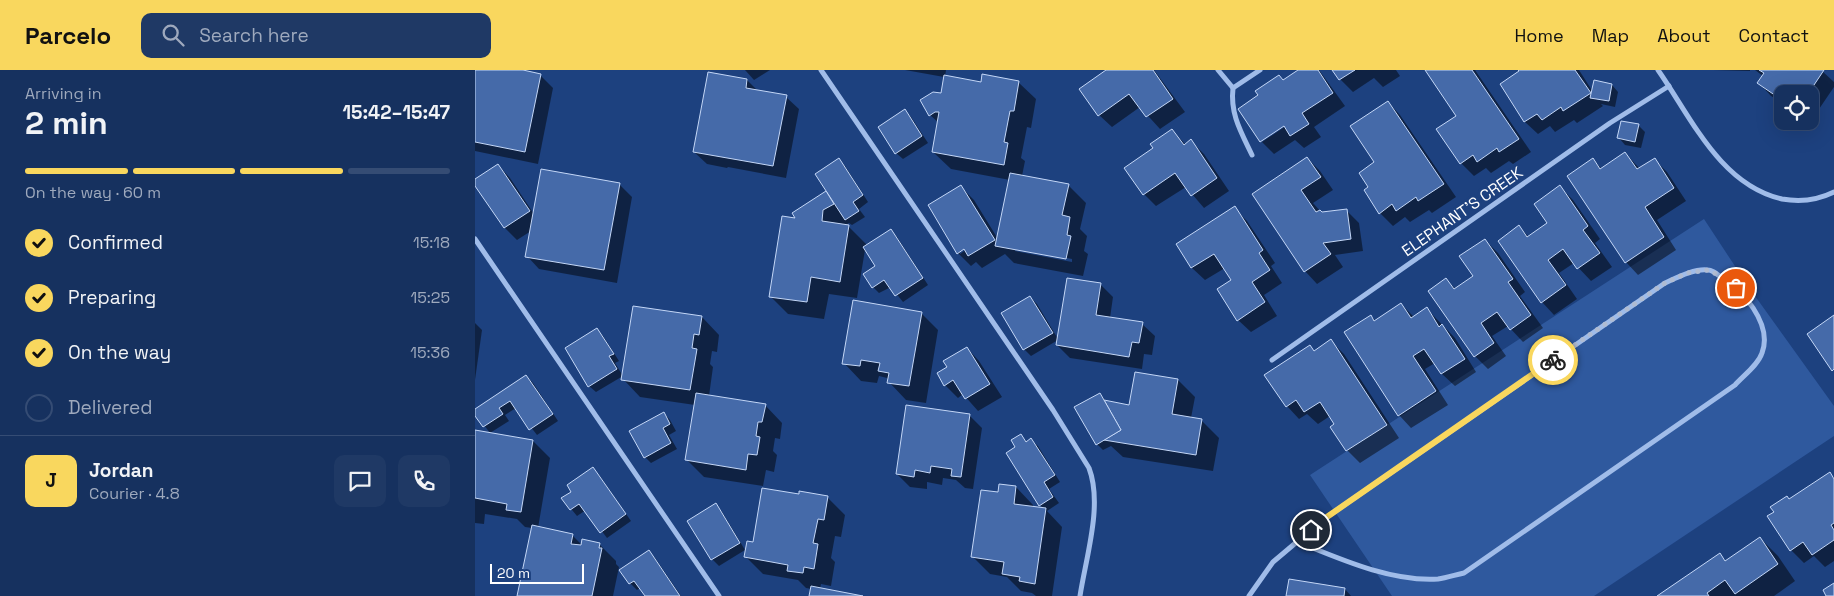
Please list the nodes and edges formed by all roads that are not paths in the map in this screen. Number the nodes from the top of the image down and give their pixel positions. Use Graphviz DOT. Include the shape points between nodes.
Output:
graph roads {
  1 [pos="821,70"];
  2 [pos="1218,70"];
  3 [pos="1260,70"];
  4 [pos="1658,70"];
  5 [pos="1669,86"];
  6 [pos="1233,88"];
  7 [pos="1252,155"];
  8 [pos="1834,192"];
  9 [pos="475,239"];
  10 [pos="1272,360"];
  11 [pos="1298,542"];
  12 [pos="719,596"];
  13 [pos="1080,596"];
  14 [pos="1249,596"];
  1 -- 13 [label="street" via="1053,410 1089,468 1095,503"];
  2 -- 6 [label="street"];
  3 -- 6 [label="street"];
  4 -- 5 [label="street"];
  5 -- 8 [label="street" via="1702,137 1752,188 1789,200 1820,198"];
  5 -- 10 [label="street, ELEPHANT’S CREEK" via="1610,123"];
  6 -- 7 [label="street" via="1234,112"];
  9 -- 12 [label="street"];
  11 -- 11 [label="street" via="1324,519 1665,283 1687,273 1709,270 1729,281 1744,295 1761,321 1765,338 1762,354 1735,385 1464,573 1439,579 1412,578 1355,565"];
  11 -- 14 [label="street" via="1273,562"];
}
